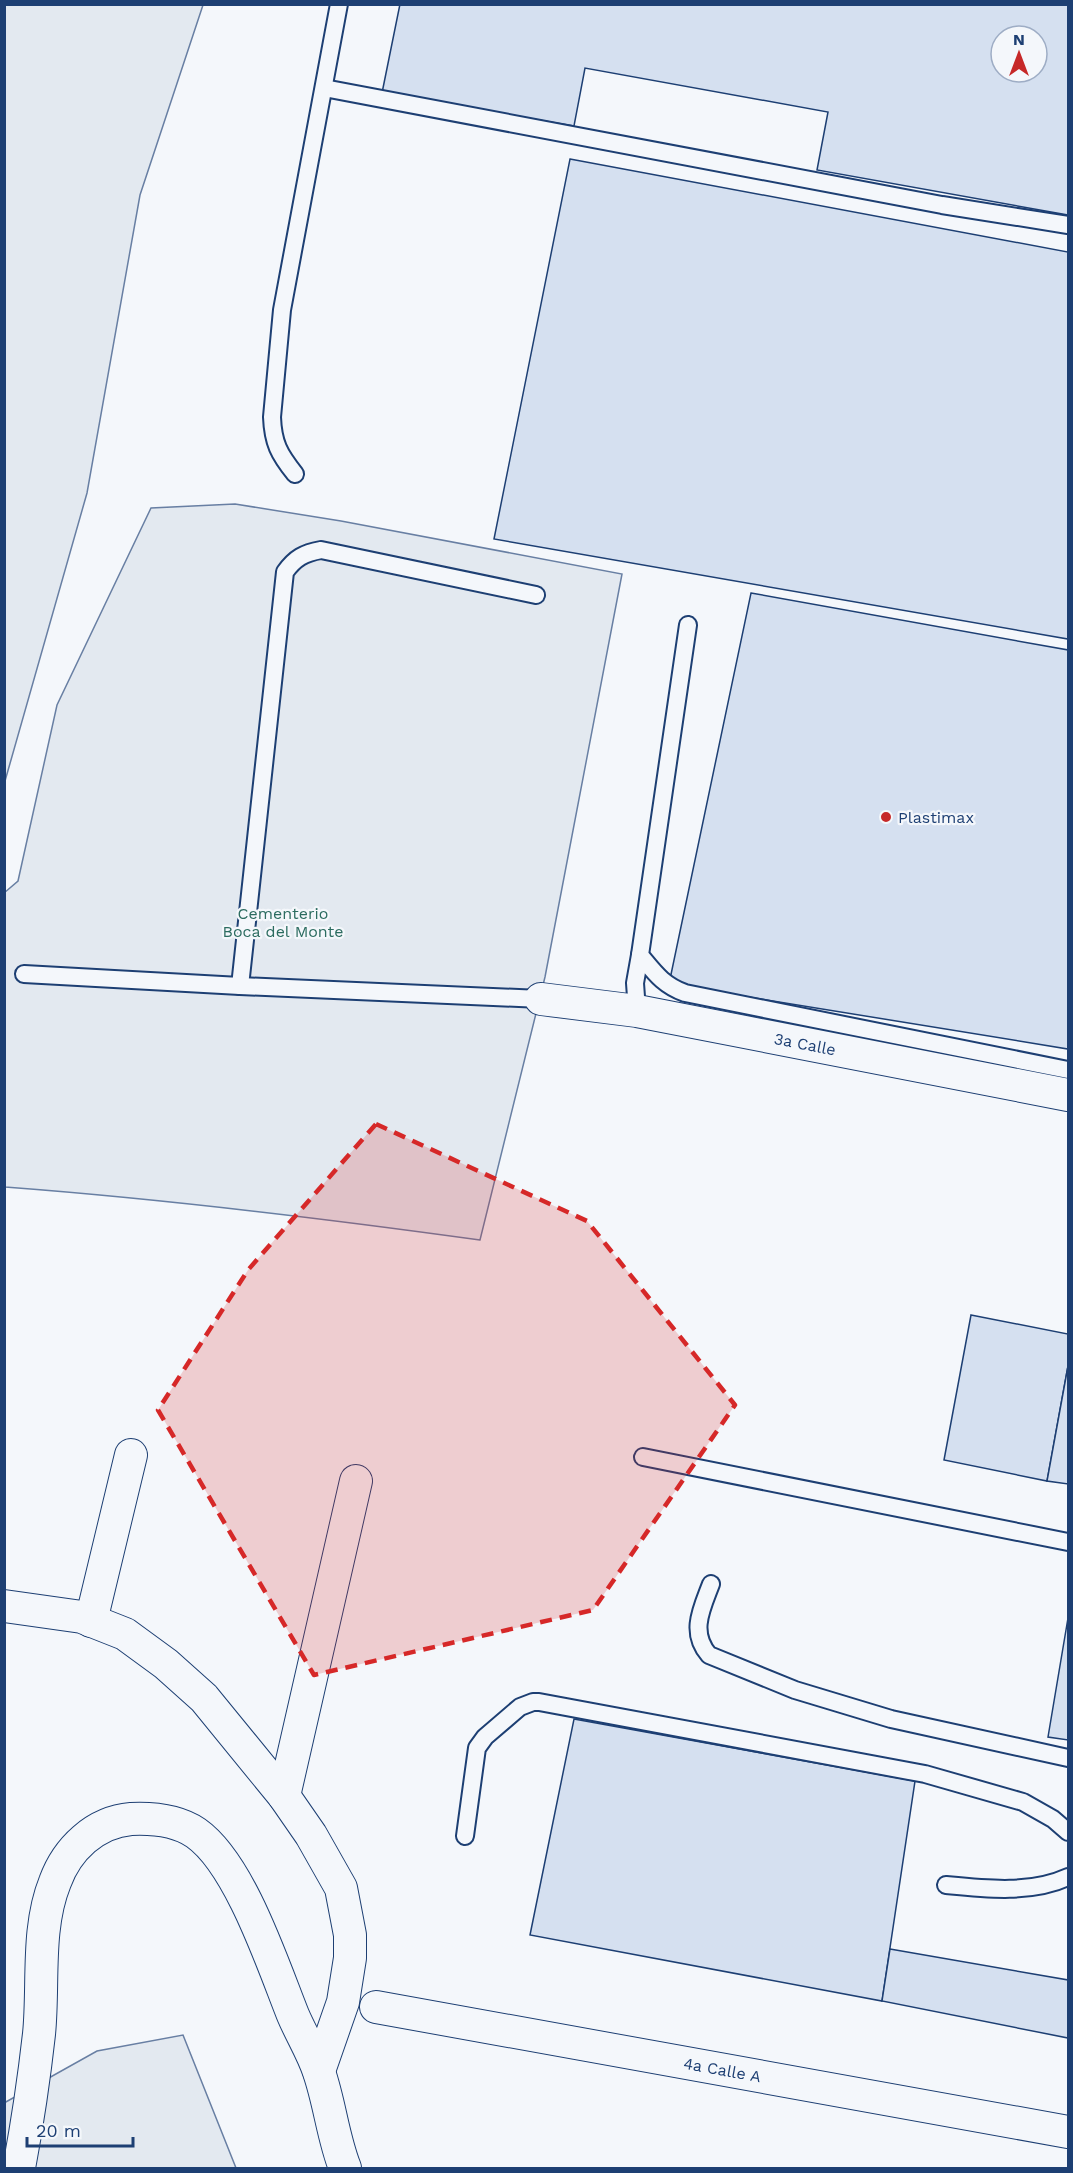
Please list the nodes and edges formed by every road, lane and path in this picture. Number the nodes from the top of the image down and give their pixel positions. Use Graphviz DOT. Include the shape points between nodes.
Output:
graph roads {
  1 [pos="339,4"];
  2 [pos="324,88"];
  3 [pos="1068,225"];
  4 [pos="295,474"];
  5 [pos="536,595"];
  6 [pos="688,625"];
  7 [pos="640,955"];
  8 [pos="24,974"];
  9 [pos="240,986"];
  10 [pos="542,999"];
  11 [pos="637,1011"];
  12 [pos="1068,1070"];
  13 [pos="1068,1095"];
  14 [pos="131,1455"];
  15 [pos="643,1456"];
  16 [pos="356,1481"];
  17 [pos="1068,1542"];
  18 [pos="711,1584"];
  19 [pos="4,1606"];
  20 [pos="91,1621"];
  21 [pos="1068,1758"];
  22 [pos="284,1796"];
  23 [pos="1068,1832"];
  24 [pos="465,1836"];
  25 [pos="1068,1877"];
  26 [pos="946,1885"];
  27 [pos="376,2007"];
  28 [pos="319,2071"];
  29 [pos="1068,2132"];
  30 [pos="19,2169"];
  31 [pos="345,2169"];
  1 -- 2 [label="lane"];
  2 -- 3 [label="lane" via="930,203"];
  2 -- 4 [label="lane" via="282,310 272,417 276,448"];
  5 -- 9 [label="lane" via="321,550 293,561 285,572"];
  6 -- 7 [label="lane"];
  7 -- 11 [label="lane" via="635,983"];
  7 -- 12 [label="lane" via="662,981 685,993"];
  8 -- 9 [label="lane"];
  9 -- 10 [label="lane"];
  10 -- 11 [label="street, 3a Calle"];
  11 -- 13 [label="street, 3a Calle"];
  14 -- 20 [label="street"];
  15 -- 17 [label="lane"];
  16 -- 22 [label="street"];
  18 -- 21 [label="lane" via="698,1619 700,1640 709,1655 795,1690 891,1719"];
  19 -- 20 [label="street"];
  20 -- 22 [label="street" via="125,1634 204,1698"];
  22 -- 28 [label="street" via="341,1888 350,1935 343,2002"];
  23 -- 24 [label="lane" via="1023,1802 925,1774 533,1702 520,1707 477,1748"];
  25 -- 26 [label="lane" via="1026,1888"];
  27 -- 29 [label="street, 4a Calle A"];
  28 -- 30 [label="street" via="243,1894 211,1848 196,1833 162,1820 126,1820 106,1825 77,1845 52,1891 44,1931 39,2034"];
  28 -- 31 [label="street"];
}
